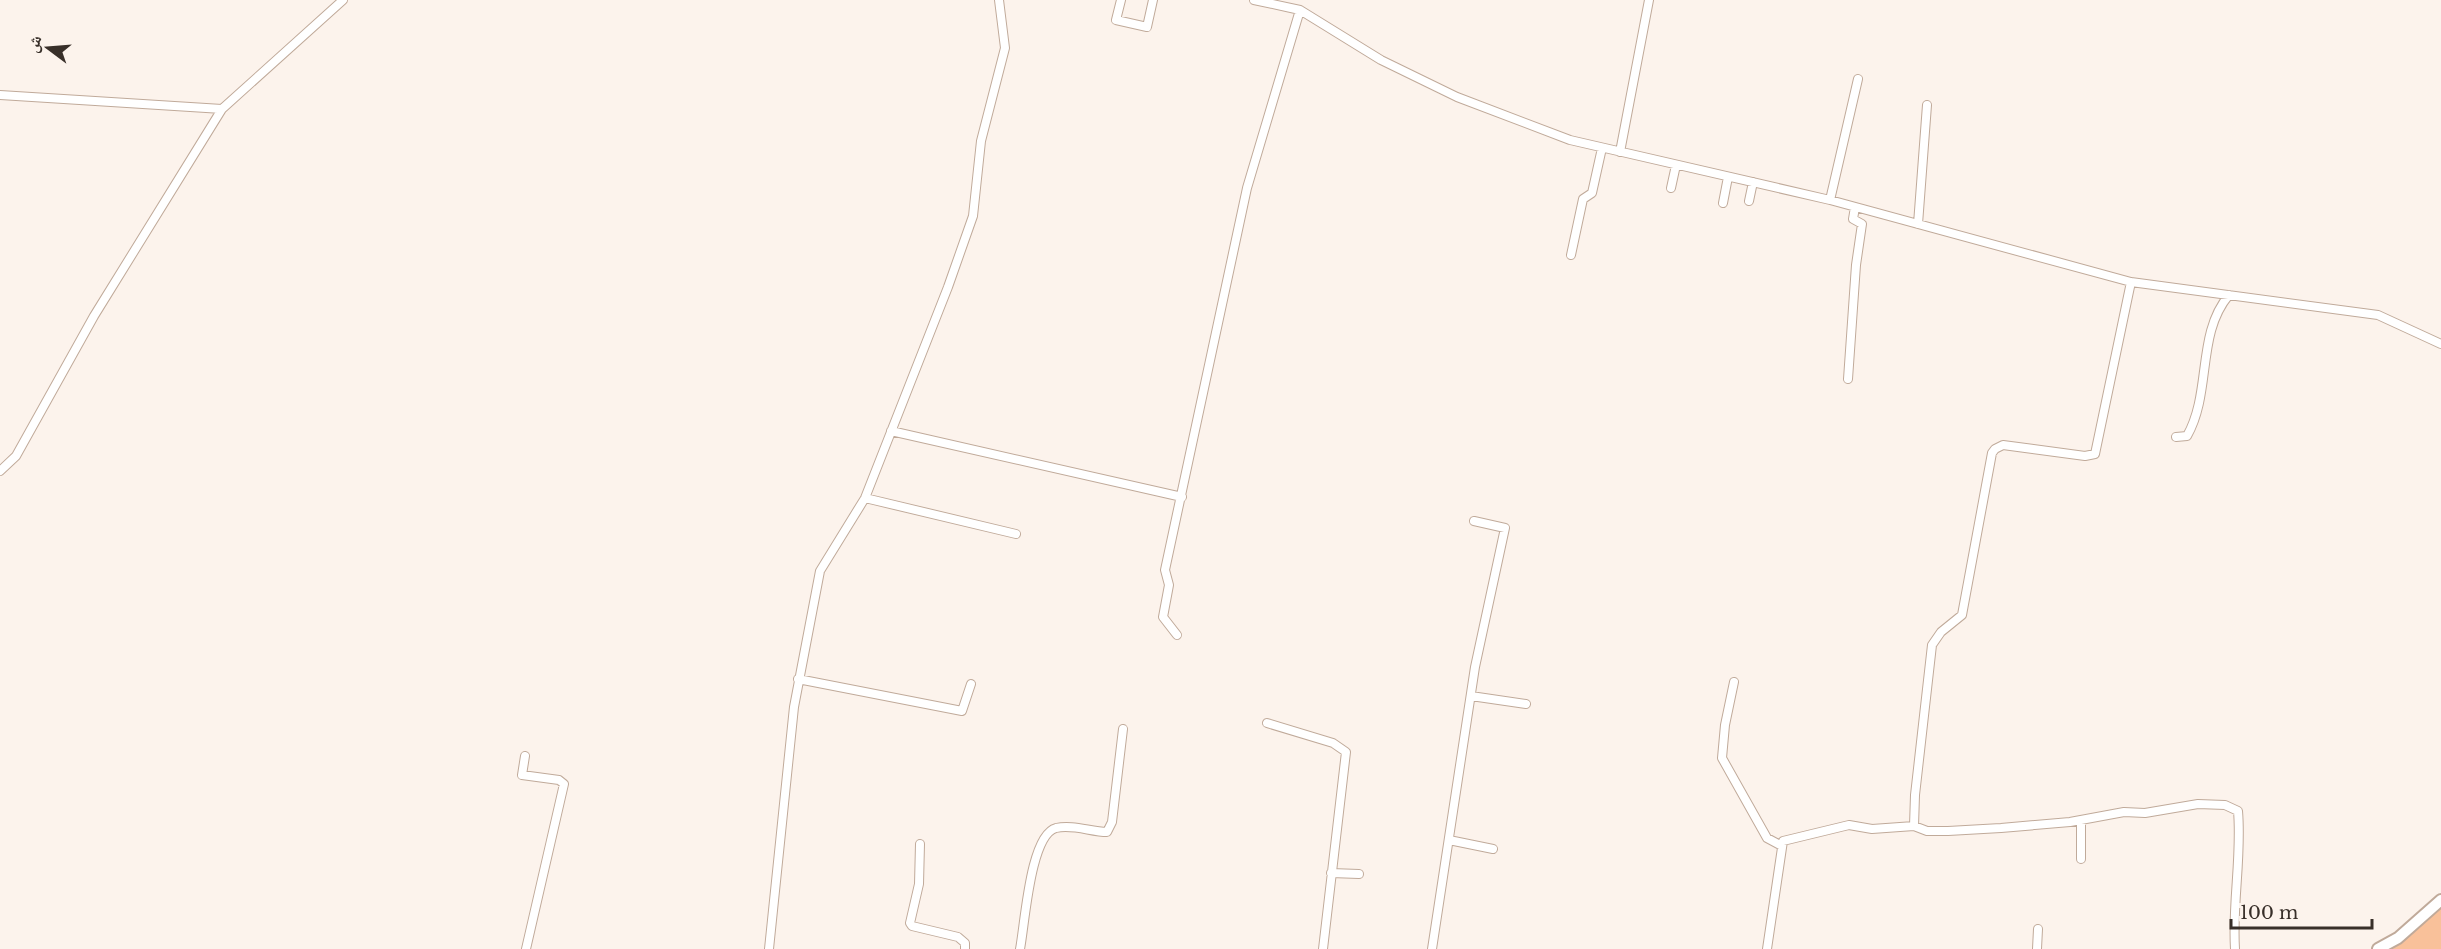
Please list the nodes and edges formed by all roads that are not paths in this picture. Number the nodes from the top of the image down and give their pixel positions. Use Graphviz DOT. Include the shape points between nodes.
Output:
graph roads {
  1 [pos="343,0"];
  2 [pos="999,0"];
  3 [pos="1121,0"];
  4 [pos="1153,0"];
  5 [pos="1254,0"];
  6 [pos="1649,0"];
  7 [pos="1300,10"];
  8 [pos="1858,79"];
  9 [pos="0,95"];
  10 [pos="1928,105"];
  11 [pos="222,109"];
  12 [pos="1602,148"];
  13 [pos="1620,152"];
  14 [pos="1676,165"];
  15 [pos="1728,177"];
  16 [pos="1753,183"];
  17 [pos="1671,188"];
  18 [pos="1830,200"];
  19 [pos="1749,201"];
  20 [pos="1723,203"];
  21 [pos="1855,207"];
  22 [pos="1918,224"];
  23 [pos="1571,255"];
  24 [pos="2131,282"];
  25 [pos="2229,295"];
  26 [pos="2441,344"];
  27 [pos="1848,379"];
  28 [pos="891,431"];
  29 [pos="2176,437"];
  30 [pos="0,471"];
  31 [pos="1182,497"];
  32 [pos="865,498"];
  33 [pos="1474,521"];
  34 [pos="1016,534"];
  35 [pos="1177,635"];
  36 [pos="798,680"];
  37 [pos="1734,682"];
  38 [pos="971,684"];
  39 [pos="1471,696"];
  40 [pos="1526,704"];
  41 [pos="1267,723"];
  42 [pos="1123,729"];
  43 [pos="525,756"];
  44 [pos="2081,820"];
  45 [pos="1914,826"];
  46 [pos="1449,840"];
  47 [pos="920,844"];
  48 [pos="1782,846"];
  49 [pos="1493,849"];
  50 [pos="2081,859"];
  51 [pos="1331,873"];
  52 [pos="1359,874"];
  53 [pos="2441,900"];
  54 [pos="2038,929"];
  55 [pos="526,949"];
  56 [pos="769,949"];
  57 [pos="965,949"];
  58 [pos="1020,949"];
  59 [pos="1323,949"];
  60 [pos="1432,949"];
  61 [pos="1767,949"];
  62 [pos="2037,949"];
  63 [pos="2235,949"];
  64 [pos="2378,949"];
  1 -- 11 [label="street"];
  2 -- 28 [label="street" via="1005,48 981,141 973,216"];
  3 -- 4 [label="street" via="1116,20 1147,27"];
  5 -- 7 [label="street"];
  6 -- 13 [label="street"];
  7 -- 12 [label="street" via="1381,60 1457,96 1570,140"];
  7 -- 31 [label="street" via="1247,188"];
  8 -- 18 [label="street"];
  9 -- 11 [label="street"];
  10 -- 22 [label="street"];
  11 -- 30 [label="street" via="94,316 16,456"];
  12 -- 13 [label="street"];
  12 -- 23 [label="street" via="1592,193 1583,200"];
  13 -- 14 [label="street"];
  14 -- 15 [label="street"];
  14 -- 17 [label="street"];
  15 -- 16 [label="street"];
  15 -- 20 [label="street"];
  16 -- 18 [label="street"];
  16 -- 19 [label="street"];
  18 -- 21 [label="street"];
  21 -- 22 [label="street"];
  21 -- 27 [label="street" via="1853,219 1862,224"];
  22 -- 24 [label="street"];
  24 -- 25 [label="street"];
  24 -- 45 [label="street" via="2095,454 2003,445 1992,453 1962,615 1932,645"];
  25 -- 26 [label="street" via="2378,315"];
  25 -- 29 [label="street" via="2210,325 2196,421 2187,436"];
  28 -- 31 [label="street"];
  28 -- 32 [label="street"];
  31 -- 35 [label="street" via="1165,570 1169,585 1163,617"];
  32 -- 34 [label="street"];
  32 -- 36 [label="street" via="820,571"];
  33 -- 39 [label="street" via="1505,528"];
  36 -- 38 [label="street" via="962,711"];
  36 -- 56 [label="street"];
  37 -- 48 [label="street" via="1722,758 1767,838"];
  39 -- 40 [label="street"];
  39 -- 46 [label="street"];
  41 -- 51 [label="street" via="1333,743 1346,753"];
  42 -- 58 [label="street" via="1112,822 1107,832 1071,826 1054,828 1044,836 1035,857"];
  43 -- 55 [label="street" via="522,775 564,784"];
  44 -- 45 [label="street" via="1948,831 1927,831"];
  44 -- 50 [label="street"];
  44 -- 63 [label="street" via="2198,804 2225,805 2238,811"];
  45 -- 48 [label="street" via="1872,829 1849,825 1791,837"];
  46 -- 49 [label="street"];
  46 -- 60 [label="street"];
  47 -- 57 [label="street" via="919,884 910,923 958,937 966,943"];
  48 -- 61 [label="street"];
  51 -- 52 [label="street"];
  51 -- 59 [label="street"];
  53 -- 64 [label="main road" via="2398,938"];
  54 -- 62 [label="street"];
}
